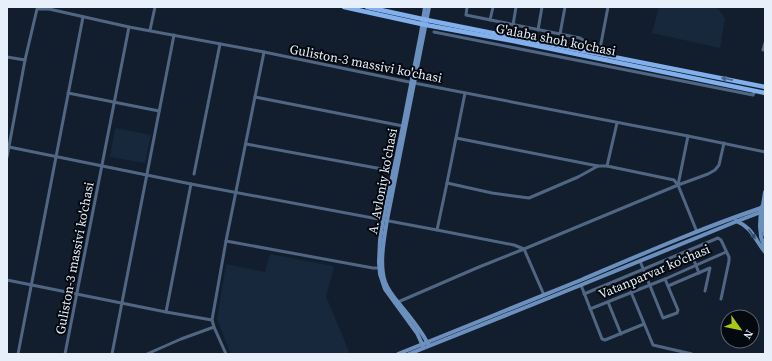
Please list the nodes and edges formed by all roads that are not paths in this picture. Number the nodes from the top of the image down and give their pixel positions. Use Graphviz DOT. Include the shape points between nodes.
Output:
graph roads {
  1 [pos="155,7"];
  2 [pos="344,7"];
  3 [pos="367,7"];
  4 [pos="425,7"];
  5 [pos="429,7"];
  6 [pos="468,7"];
  7 [pos="493,7"];
  8 [pos="516,7"];
  9 [pos="542,7"];
  10 [pos="565,7"];
  11 [pos="608,7"];
  12 [pos="83,17"];
  13 [pos="490,20"];
  14 [pos="424,22"];
  15 [pos="513,25"];
  16 [pos="129,27"];
  17 [pos="150,30"];
  18 [pos="538,30"];
  19 [pos="434,32"];
  20 [pos="455,33"];
  21 [pos="560,34"];
  22 [pos="174,35"];
  23 [pos="765,43"];
  24 [pos="220,44"];
  25 [pos="582,50"];
  26 [pos="763,50"];
  27 [pos="264,52"];
  28 [pos="599,54"];
  29 [pos="7,56"];
  30 [pos="26,60"];
  31 [pos="413,83"];
  32 [pos="765,87"];
  33 [pos="68,93"];
  34 [pos="465,93"];
  35 [pos="765,93"];
  36 [pos="255,97"];
  37 [pos="114,102"];
  38 [pos="159,111"];
  39 [pos="617,122"];
  40 [pos="403,126"];
  41 [pos="688,136"];
  42 [pos="456,138"];
  43 [pos="724,143"];
  44 [pos="246,144"];
  45 [pos="9,147"];
  46 [pos="765,152"];
  47 [pos="56,156"];
  48 [pos="7,157"];
  49 [pos="102,166"];
  50 [pos="598,166"];
  51 [pos="606,166"];
  52 [pos="393,172"];
  53 [pos="194,174"];
  54 [pos="147,175"];
  55 [pos="447,183"];
  56 [pos="191,184"];
  57 [pos="678,185"];
  58 [pos="237,192"];
  59 [pos="765,192"];
  60 [pos="762,209"];
  61 [pos="385,220"];
  62 [pos="736,221"];
  63 [pos="437,230"];
  64 [pos="697,232"];
  65 [pos="765,235"];
  66 [pos="226,241"];
  67 [pos="765,248"];
  68 [pos="524,249"];
  69 [pos="690,250"];
  70 [pos="726,252"];
  71 [pos="765,252"];
  72 [pos="640,259"];
  73 [pos="696,265"];
  74 [pos="379,268"];
  75 [pos="643,270"];
  76 [pos="699,273"];
  77 [pos="665,279"];
  78 [pos="7,280"];
  79 [pos="31,285"];
  80 [pos="581,285"];
  81 [pos="649,285"];
  82 [pos="668,286"];
  83 [pos="705,291"];
  84 [pos="631,292"];
  85 [pos="77,294"];
  86 [pos="584,294"];
  87 [pos="544,295"];
  88 [pos="721,299"];
  89 [pos="398,302"];
  90 [pos="608,302"];
  91 [pos="122,303"];
  92 [pos="590,309"];
  93 [pos="166,312"];
  94 [pos="212,320"];
  95 [pos="644,324"];
  96 [pos="214,327"];
  97 [pos="621,334"];
  98 [pos="428,344"];
  99 [pos="423,346"];
  100 [pos="18,354"];
  101 [pos="65,354"];
  102 [pos="112,354"];
  103 [pos="147,354"];
  104 [pos="226,354"];
  105 [pos="398,354"];
  106 [pos="409,354"];
  107 [pos="692,354"];
  1 -- 17 [label="street"];
  2 -- 14 [label="main road, G'alaba shoh ko'chasi"];
  3 -- 14 [label="main road, G'alaba shoh ko'chasi"];
  4 -- 14 [label="street, A. Avloniy ko'chasi"];
  5 -- 14 [label="street, A. Avloniy ko'chasi"];
  6 -- 13 [label="street" via="466,15"];
  7 -- 13 [label="street"];
  8 -- 15 [label="street"];
  9 -- 18 [label="street"];
  10 -- 21 [label="street"];
  11 -- 28 [label="street"];
  12 -- 16 [label="street, Guliston-3 massivi ko'chasi"];
  12 -- 30 [label="street, Guliston-3 massivi ko'chasi" via="49,9 37,9"];
  12 -- 33 [label="street"];
  13 -- 15 [label="street"];
  14 -- 20 [label="main road, G'alaba shoh ko'chasi"];
  14 -- 25 [label="main road, G'alaba shoh ko'chasi"];
  14 -- 31 [label="street, A. Avloniy ko'chasi"];
  15 -- 18 [label="street"];
  16 -- 17 [label="street, Guliston-3 massivi ko'chasi"];
  16 -- 37 [label="street, Guliston-3 massivi ko'chasi"];
  17 -- 22 [label="street, Guliston-3 massivi ko'chasi"];
  18 -- 21 [label="street"];
  19 -- 20 [label="street"];
  20 -- 35 [label="main road, G'alaba shoh ko'chasi" via="508,40 604,63"];
  21 -- 25 [label="street" via="583,40"];
  22 -- 24 [label="street, Guliston-3 massivi ko'chasi"];
  22 -- 38 [label="street"];
  23 -- 26 [label="street"];
  24 -- 27 [label="street, Guliston-3 massivi ko'chasi"];
  24 -- 53 [label="street"];
  25 -- 28 [label="main road, G'alaba shoh ko'chasi"];
  27 -- 31 [label="street, Guliston-3 massivi ko'chasi"];
  27 -- 36 [label="street"];
  32 -- 28 [label="main road, G'alaba shoh ko'chasi, one-way"];
  29 -- 30 [label="street"];
  30 -- 45 [label="street"];
  31 -- 34 [label="street, Guliston-3 massivi ko'chasi"];
  31 -- 40 [label="street, A. Avloniy ko'chasi"];
  31 -- 61 [label="street, A. Avloniy ko'chasi"];
  33 -- 37 [label="street"];
  33 -- 47 [label="street"];
  34 -- 39 [label="street, Guliston-3 massivi ko'chasi"];
  34 -- 42 [label="street"];
  36 -- 40 [label="street"];
  36 -- 44 [label="street"];
  37 -- 38 [label="street"];
  37 -- 49 [label="street, Guliston-3 massivi ko'chasi"];
  38 -- 54 [label="street"];
  39 -- 41 [label="street, Guliston-3 massivi ko'chasi"];
  39 -- 51 [label="street"];
  40 -- 52 [label="street, A. Avloniy ko'chasi"];
  41 -- 43 [label="street, Guliston-3 massivi ko'chasi"];
  41 -- 57 [label="street"];
  42 -- 50 [label="street"];
  42 -- 55 [label="street"];
  43 -- 46 [label="street, Guliston-3 massivi ko'chasi"];
  43 -- 57 [label="street" via="715,170"];
  44 -- 52 [label="street"];
  44 -- 58 [label="street"];
  45 -- 47 [label="street, Guliston-3 massivi ko'chasi"];
  45 -- 48 [label="street"];
  47 -- 49 [label="street, Guliston-3 massivi ko'chasi"];
  47 -- 79 [label="street"];
  49 -- 54 [label="street, Guliston-3 massivi ko'chasi"];
  49 -- 85 [label="street, Guliston-3 massivi ko'chasi"];
  50 -- 51 [label="street"];
  50 -- 55 [label="street" via="529,198"];
  51 -- 57 [label="street" via="674,180"];
  52 -- 61 [label="street, A. Avloniy ko'chasi"];
  54 -- 56 [label="street, Guliston-3 massivi ko'chasi"];
  54 -- 91 [label="street"];
  55 -- 63 [label="street"];
  56 -- 58 [label="street, Guliston-3 massivi ko'chasi"];
  56 -- 93 [label="street"];
  57 -- 64 [label="street"];
  57 -- 68 [label="street"];
  58 -- 61 [label="street, Guliston-3 massivi ko'chasi"];
  58 -- 66 [label="street"];
  59 -- 60 [label="street"];
  60 -- 62 [label="street"];
  60 -- 64 [label="street"];
  60 -- 65 [label="street"];
  60 -- 67 [label="street" via="760,226"];
  61 -- 63 [label="street, Guliston-3 massivi ko'chasi"];
  61 -- 74 [label="street, A. Avloniy ko'chasi" via="380,240"];
  61 -- 89 [label="street, A. Avloniy ko'chasi" via="383,274 390,293"];
  62 -- 71 [label="street, one-way" via="750,230"];
  62 -- 72 [label="street"];
  63 -- 68 [label="street, Guliston-3 massivi ko'chasi"];
  64 -- 72 [label="street"];
  66 -- 74 [label="street"];
  66 -- 94 [label="street"];
  68 -- 87 [label="street"];
  68 -- 89 [label="street" via="478,266"];
  69 -- 70 [label="street" via="718,238"];
  69 -- 73 [label="street"];
  69 -- 75 [label="street"];
  70 -- 73 [label="street, Vatanparvar ko'chasi"];
  70 -- 88 [label="street" via="729,261"];
  72 -- 75 [label="street"];
  72 -- 80 [label="street"];
  72 -- 87 [label="street"];
  73 -- 76 [label="street"];
  73 -- 77 [label="street, Vatanparvar ko'chasi"];
  74 -- 99 [label="street, A. Avloniy ko'chasi" via="385,290 417,333"];
  75 -- 81 [label="street"];
  75 -- 86 [label="street"];
  76 -- 82 [label="street"];
  76 -- 83 [label="street" via="710,268"];
  77 -- 81 [label="street, Vatanparvar ko'chasi"];
  77 -- 82 [label="street"];
  78 -- 79 [label="street"];
  79 -- 85 [label="street"];
  79 -- 100 [label="street"];
  80 -- 86 [label="street"];
  80 -- 98 [label="street"];
  81 -- 82 [label="street" via="663,318 677,313 678,310"];
  81 -- 84 [label="street, Vatanparvar ko'chasi"];
  84 -- 90 [label="street, Vatanparvar ko'chasi"];
  84 -- 95 [label="street"];
  85 -- 91 [label="street"];
  85 -- 101 [label="street, Guliston-3 massivi ko'chasi"];
  86 -- 92 [label="street"];
  87 -- 98 [label="street"];
  89 -- 98 [label="street, A. Avloniy ko'chasi"];
  90 -- 92 [label="street, Vatanparvar ko'chasi"];
  90 -- 97 [label="street"];
  91 -- 93 [label="street"];
  91 -- 102 [label="street"];
  92 -- 97 [label="street" via="602,339"];
  93 -- 94 [label="street"];
  94 -- 96 [label="street"];
  95 -- 97 [label="street"];
  95 -- 107 [label="street" via="653,345"];
  96 -- 103 [label="street"];
  96 -- 104 [label="street"];
  98 -- 99 [label="street"];
  99 -- 105 [label="street"];
  99 -- 106 [label="street"];
}
